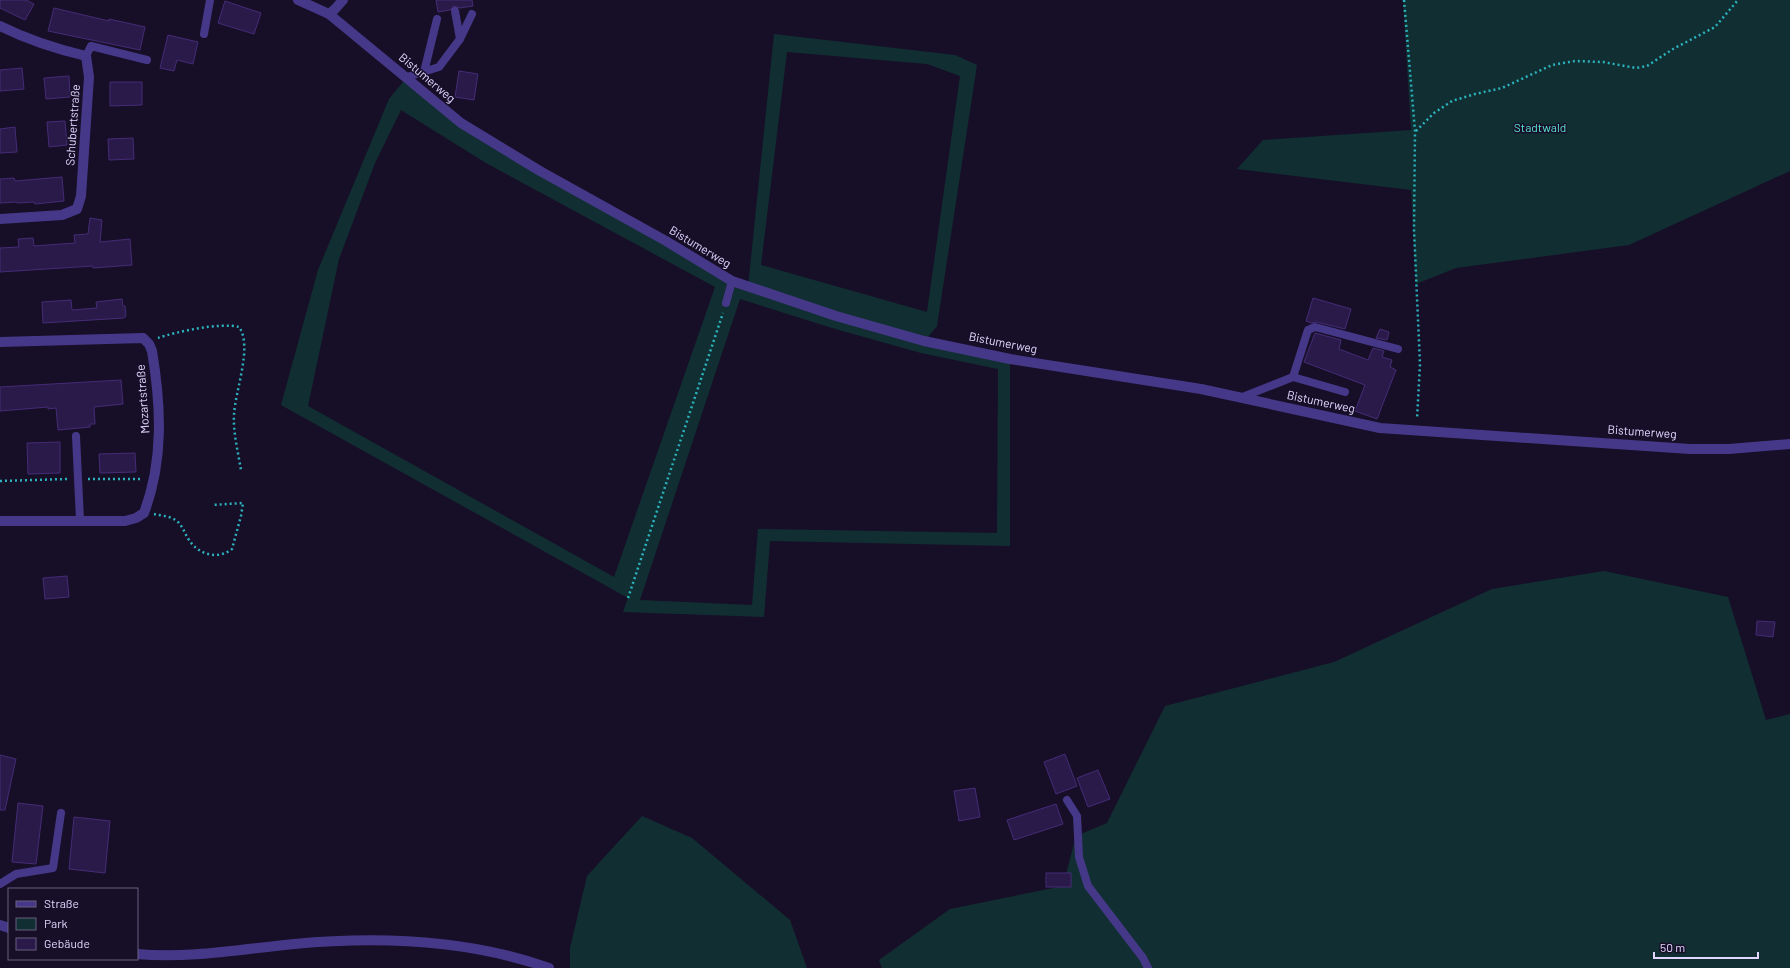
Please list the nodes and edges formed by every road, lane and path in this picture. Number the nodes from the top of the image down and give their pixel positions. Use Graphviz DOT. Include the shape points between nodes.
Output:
graph roads {
  1 [pos="210,0"];
  2 [pos="298,0"];
  3 [pos="343,0"];
  4 [pos="1404,0"];
  5 [pos="1738,0"];
  6 [pos="455,11"];
  7 [pos="329,14"];
  8 [pos="472,14"];
  9 [pos="437,19"];
  10 [pos="0,26"];
  11 [pos="204,34"];
  12 [pos="460,39"];
  13 [pos="86,56"];
  14 [pos="147,60"];
  15 [pos="424,72"];
  16 [pos="407,77"];
  17 [pos="1415,131"];
  18 [pos="0,219"];
  19 [pos="732,281"];
  20 [pos="726,303"];
  21 [pos="0,342"];
  22 [pos="149,344"];
  23 [pos="1398,349"];
  24 [pos="1293,377"];
  25 [pos="1345,392"];
  26 [pos="1240,398"];
  27 [pos="1417,431"];
  28 [pos="76,436"];
  29 [pos="1790,444"];
  30 [pos="241,470"];
  31 [pos="212,505"];
  32 [pos="144,513"];
  33 [pos="80,520"];
  34 [pos="0,521"];
  35 [pos="628,598"];
  36 [pos="1067,800"];
  37 [pos="61,813"];
  38 [pos="0,884"];
  39 [pos="138,954"];
  40 [pos="549,968"];
  41 [pos="1148,968"];
  1 -- 11 [label="lane"];
  2 -- 7 [label="street, Bistumerweg"];
  3 -- 7 [label="street"];
  4 -- 17 [label="path"];
  5 -- 17 [label="path" via="1715,27 1647,66 1636,68 1604,62 1576,61 1552,65 1502,88 1452,101 1434,113"];
  6 -- 12 [label="lane"];
  7 -- 16 [label="street, Bistumerweg"];
  8 -- 12 [label="lane"];
  9 -- 15 [label="lane"];
  10 -- 13 [label="street" via="33,41"];
  12 -- 15 [label="lane" via="439,67"];
  13 -- 14 [label="lane" via="91,46"];
  13 -- 18 [label="street, Schubertstraße" via="89,77 81,196 77,209 62,215"];
  15 -- 16 [label="lane"];
  16 -- 19 [label="street, Bistumerweg" via="461,123 480,135 666,240"];
  17 -- 27 [label="path" via="1414,230 1420,364"];
  19 -- 20 [label="lane"];
  19 -- 26 [label="street, Bistumerweg" via="836,316 924,341 1010,359 1201,389"];
  20 -- 35 [label="path"];
  21 -- 22 [label="street" via="142,338"];
  22 -- 30 [label="path" via="177,333 218,326 239,327 243,337 244,358 234,416"];
  22 -- 32 [label="street, Mozartstraße" via="157,383 159,435 153,479"];
  23 -- 24 [label="lane" via="1315,327 1308,330"];
  24 -- 25 [label="lane"];
  24 -- 26 [label="lane"];
  26 -- 27 [label="street, Bistumerweg" via="1380,428"];
  27 -- 29 [label="street, Bistumerweg" via="1690,449"];
  28 -- 33 [label="lane"];
  31 -- 32 [label="path" via="243,503 232,549 219,555 194,548 177,521 171,517"];
  32 -- 33 [label="street" via="125,520"];
  33 -- 34 [label="street"];
  36 -- 41 [label="lane" via="1077,816 1079,857 1088,886"];
  37 -- 38 [label="lane" via="53,868 16,874"];
  39 -- 40 [label="street" via="204,953 346,940 425,942 499,952"];
}
